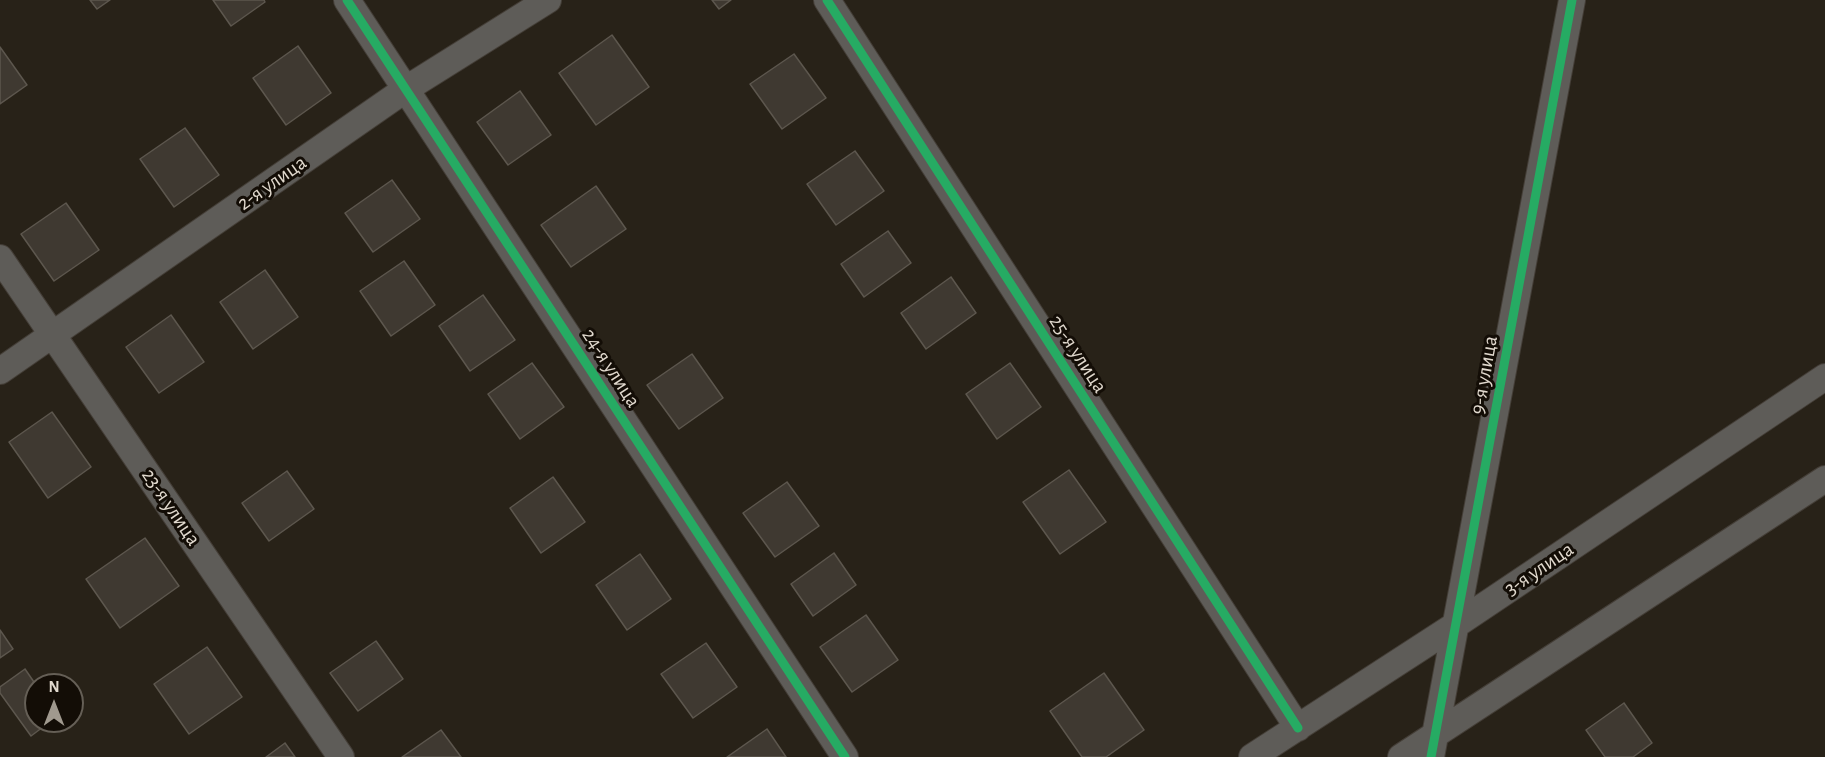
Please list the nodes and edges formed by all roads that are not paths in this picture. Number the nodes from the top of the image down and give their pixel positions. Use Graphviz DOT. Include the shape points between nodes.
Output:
graph roads {
  1 [pos="347,0"];
  2 [pos="548,0"];
  3 [pos="827,0"];
  4 [pos="1572,0"];
  5 [pos="406,89"];
  6 [pos="0,258"];
  7 [pos="54,336"];
  8 [pos="0,371"];
  9 [pos="1825,377"];
  10 [pos="1825,479"];
  11 [pos="1457,624"];
  12 [pos="1298,728"];
  13 [pos="1433,746"];
  14 [pos="340,757"];
  15 [pos="845,757"];
  16 [pos="1251,757"];
  17 [pos="1401,757"];
  1 -- 5 [label="street, 24-я улица"];
  2 -- 5 [label="street, 2-я улица"];
  3 -- 12 [label="street, 25-я улица"];
  4 -- 11 [label="street, 9-я улица"];
  5 -- 7 [label="street, 2-я улица"];
  5 -- 15 [label="street, 24-я улица"];
  6 -- 7 [label="street, 23-я улица"];
  7 -- 8 [label="street, 2-я улица"];
  7 -- 14 [label="street, 23-я улица"];
  9 -- 11 [label="street, 3-я улица"];
  10 -- 13 [label="street"];
  11 -- 12 [label="street, 3-я улица"];
  11 -- 13 [label="street, 9-я улица"];
  12 -- 16 [label="street, 3-я улица"];
  13 -- 17 [label="street"];
}
